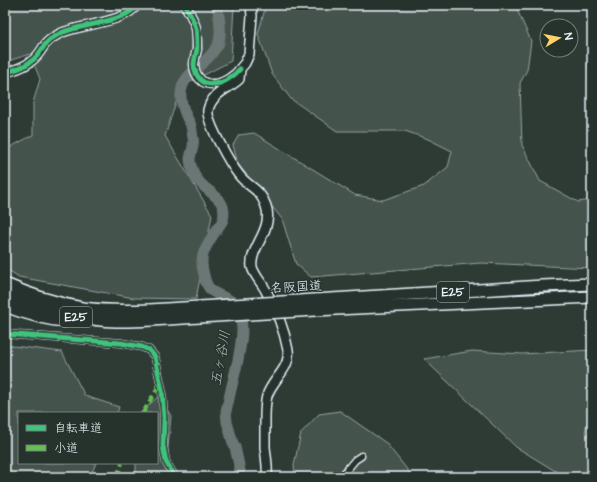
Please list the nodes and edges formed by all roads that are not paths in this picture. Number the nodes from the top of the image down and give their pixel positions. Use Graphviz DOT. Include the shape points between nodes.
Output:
graph roads {
  1 [pos="138,5"];
  2 [pos="186,5"];
  3 [pos="251,5"];
  4 [pos="240,69"];
  5 [pos="5,73"];
  6 [pos="5,280"];
  7 [pos="5,284"];
  8 [pos="592,284"];
  9 [pos="5,295"];
  10 [pos="592,297"];
  11 [pos="315,305"];
  12 [pos="5,306"];
  13 [pos="104,310"];
  14 [pos="151,315"];
  15 [pos="128,321"];
  16 [pos="5,334"];
  17 [pos="361,456"];
  18 [pos="175,477"];
  19 [pos="267,477"];
  20 [pos="341,477"];
  1 -- 5 [label="street" via="119,17 62,33 45,44 30,63"];
  2 -- 4 [label="street" via="196,27 197,49 194,64 198,77 204,83 216,84 236,74"];
  3 -- 4 [label="main road" via="249,54"];
  4 -- 19 [label="main road" via="239,79 215,96 208,111 230,164 240,177 258,191 267,208 268,220 253,256 252,266 280,322 288,360 267,397"];
  6 -- 13 [label="highway" via="53,299"];
  7 -- 13 [label="highway, 名阪国道 / E25" via="44,299"];
  8 -- 11 [label="highway, 名阪国道 / E25"];
  9 -- 15 [label="highway, 名阪国道 / E25" via="41,309 63,314"];
  10 -- 11 [label="highway, 名阪国道 / E25"];
  11 -- 14 [label="highway, 名阪国道 / E25, bridge"];
  12 -- 15 [label="highway" via="27,314 59,320"];
  13 -- 14 [label="highway, 名阪国道 / E25"];
  14 -- 15 [label="highway, 名阪国道 / E25"];
  16 -- 18 [label="street" via="121,343 149,350 155,357 162,390 163,446 166,462"];
  17 -- 20 [label="street"];
}
